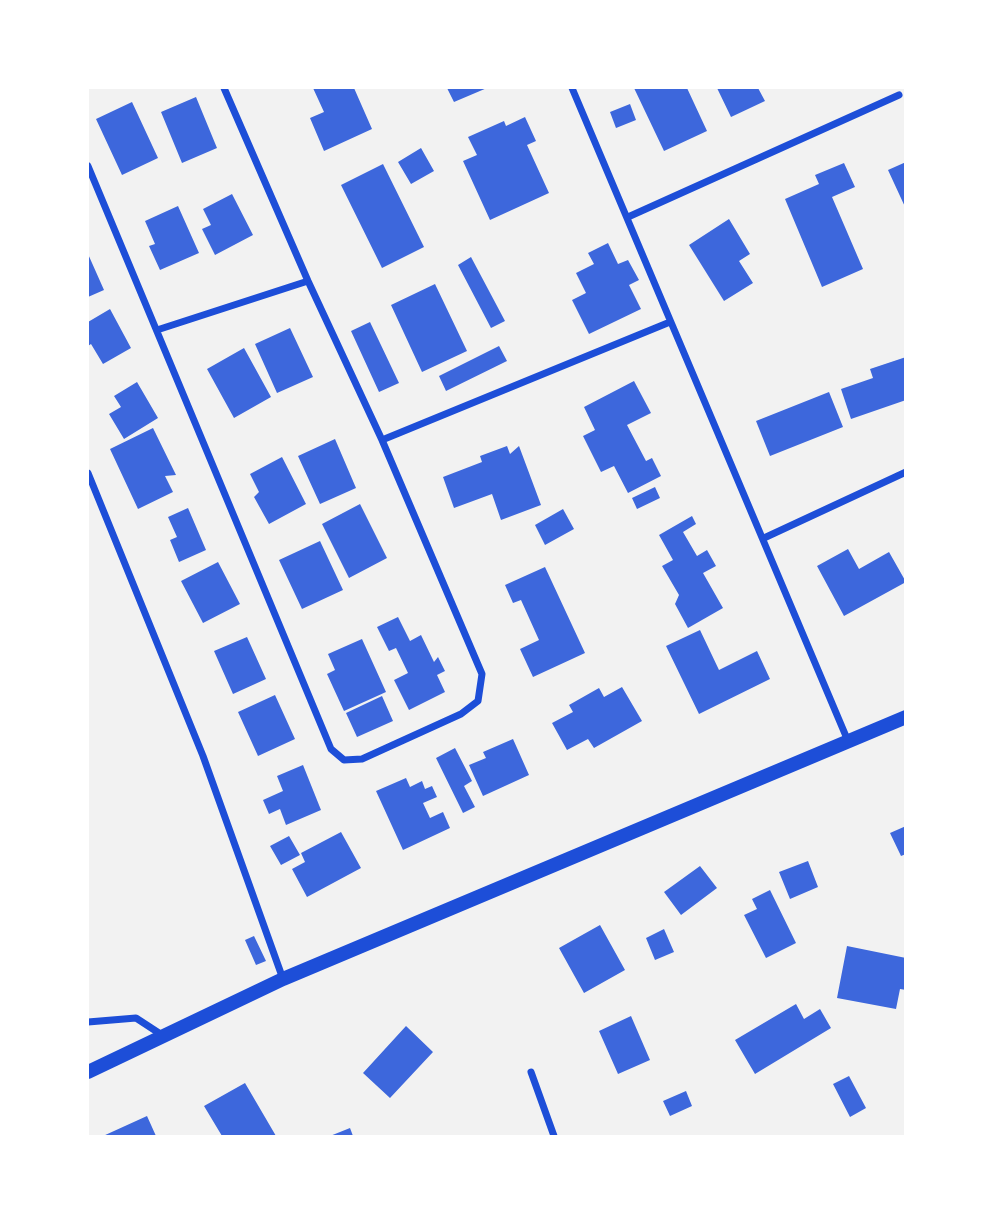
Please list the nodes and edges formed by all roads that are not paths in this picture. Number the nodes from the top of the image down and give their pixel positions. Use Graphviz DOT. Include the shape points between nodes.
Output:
graph roads {
  1 [pos="224,88"];
  2 [pos="572,88"];
  3 [pos="899,95"];
  4 [pos="88,166"];
  5 [pos="628,217"];
  6 [pos="308,281"];
  7 [pos="670,322"];
  8 [pos="158,330"];
  9 [pos="383,440"];
  10 [pos="88,472"];
  11 [pos="905,472"];
  12 [pos="764,538"];
  13 [pos="905,717"];
  14 [pos="849,741"];
  15 [pos="282,979"];
  16 [pos="88,1022"];
  17 [pos="163,1036"];
  18 [pos="88,1072"];
  19 [pos="531,1072"];
  20 [pos="554,1136"];
  1 -- 6 [label="street"];
  2 -- 5 [label="street"];
  3 -- 5 [label="street"];
  4 -- 8 [label="street"];
  5 -- 7 [label="street"];
  6 -- 8 [label="street"];
  6 -- 9 [label="street"];
  7 -- 9 [label="street"];
  7 -- 12 [label="street"];
  8 -- 9 [label="street" via="331,749 344,760 362,759 461,714 478,701 482,674"];
  10 -- 15 [label="street" via="203,757"];
  11 -- 12 [label="street"];
  12 -- 14 [label="street"];
  13 -- 14 [label="main road"];
  14 -- 15 [label="main road"];
  15 -- 17 [label="main road"];
  16 -- 17 [label="street" via="136,1018"];
  17 -- 18 [label="main road"];
  19 -- 20 [label="street"];
}
